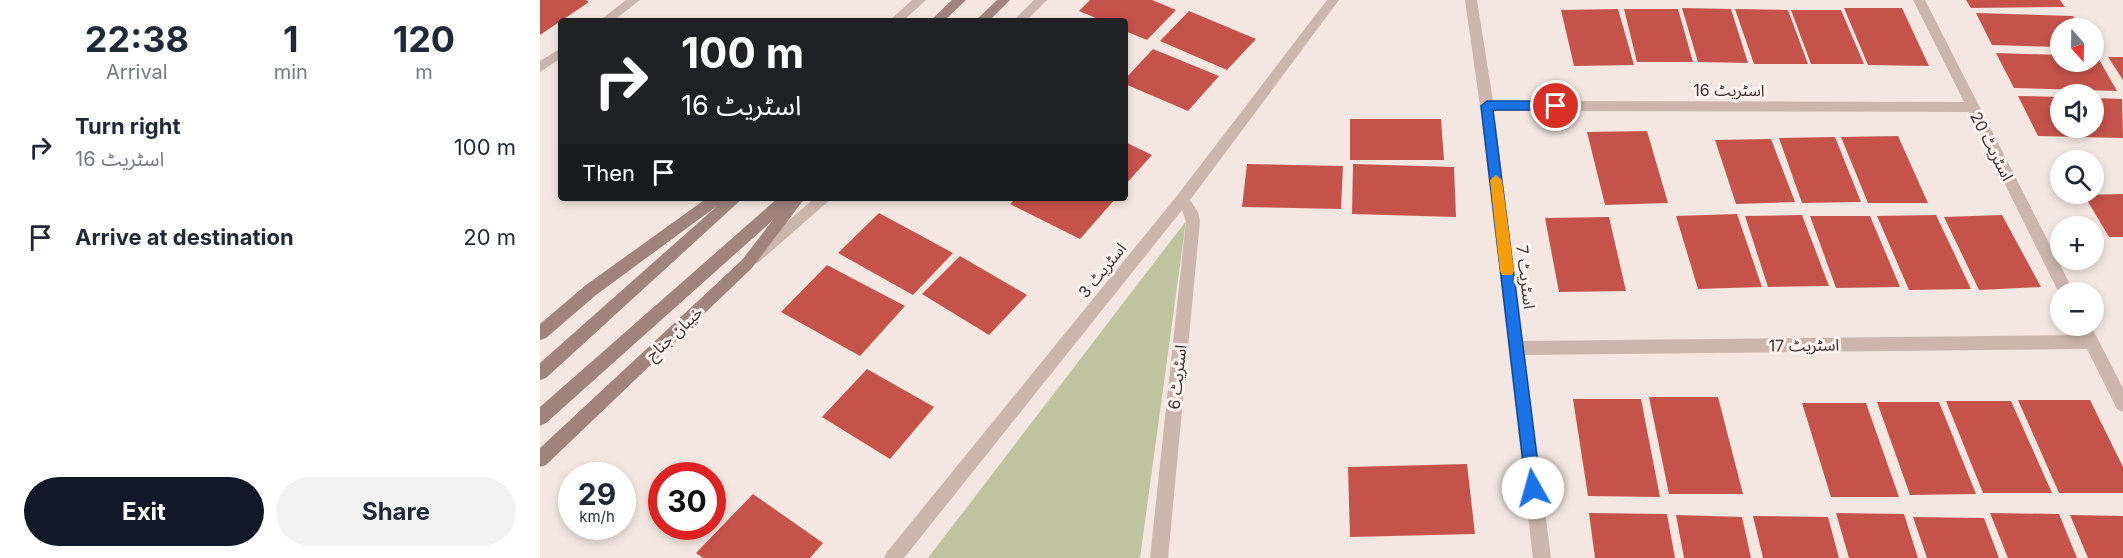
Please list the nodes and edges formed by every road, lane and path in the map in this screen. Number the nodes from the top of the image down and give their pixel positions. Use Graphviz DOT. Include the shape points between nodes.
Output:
graph roads {
  1 [pos="634,0"];
  2 [pos="920,0"];
  3 [pos="960,0"];
  4 [pos="1004,0"];
  5 [pos="1041,0"];
  6 [pos="1333,0"];
  7 [pos="1471,0"];
  8 [pos="1919,0"];
  9 [pos="608,18"];
  10 [pos="899,18"];
  11 [pos="939,18"];
  12 [pos="984,18"];
  13 [pos="1022,18"];
  14 [pos="558,54"];
  15 [pos="540,66"];
  16 [pos="1487,106"];
  17 [pos="1972,107"];
  18 [pos="714,201"];
  19 [pos="733,201"];
  20 [pos="785,201"];
  21 [pos="796,201"];
  22 [pos="821,201"];
  23 [pos="1181,201"];
  24 [pos="747,264"];
  25 [pos="2061,282"];
  26 [pos="540,333"];
  27 [pos="2088,336"];
  28 [pos="2091,342"];
  29 [pos="1517,348"];
  30 [pos="540,373"];
  31 [pos="2123,404"];
  32 [pos="540,418"];
  33 [pos="540,459"];
  34 [pos="893,558"];
  35 [pos="1159,558"];
  36 [pos="1542,558"];
  1 -- 9 [label="street"];
  2 -- 10 [label="street"];
  3 -- 11 [label="main road"];
  4 -- 12 [label="main road"];
  5 -- 13 [label="street"];
  6 -- 23 [label="street, اسٹریٹ 3"];
  7 -- 16 [label="street, اسٹریٹ 7"];
  8 -- 17 [label="street, اسٹریٹ 20"];
  14 -- 15 [label="street"];
  16 -- 17 [label="street, اسٹریٹ 16"];
  16 -- 29 [label="street, اسٹریٹ 7"];
  17 -- 25 [label="street, اسٹریٹ 20"];
  18 -- 26 [label="main road" via="591,290"];
  19 -- 30 [label="main road"];
  20 -- 32 [label="main road"];
  21 -- 24 [label="main road, خیبان جناح"];
  22 -- 24 [label="street"];
  23 -- 34 [label="street, اسٹریٹ 3"];
  23 -- 35 [label="street, اسٹریٹ 6" via="1189,207 1192,221"];
  24 -- 33 [label="main road, خیبان جناح"];
  27 -- 28 [label="street"];
  28 -- 29 [label="street, اسٹریٹ 17"];
  28 -- 31 [label="street"];
  29 -- 36 [label="street, اسٹریٹ 7"];
}
